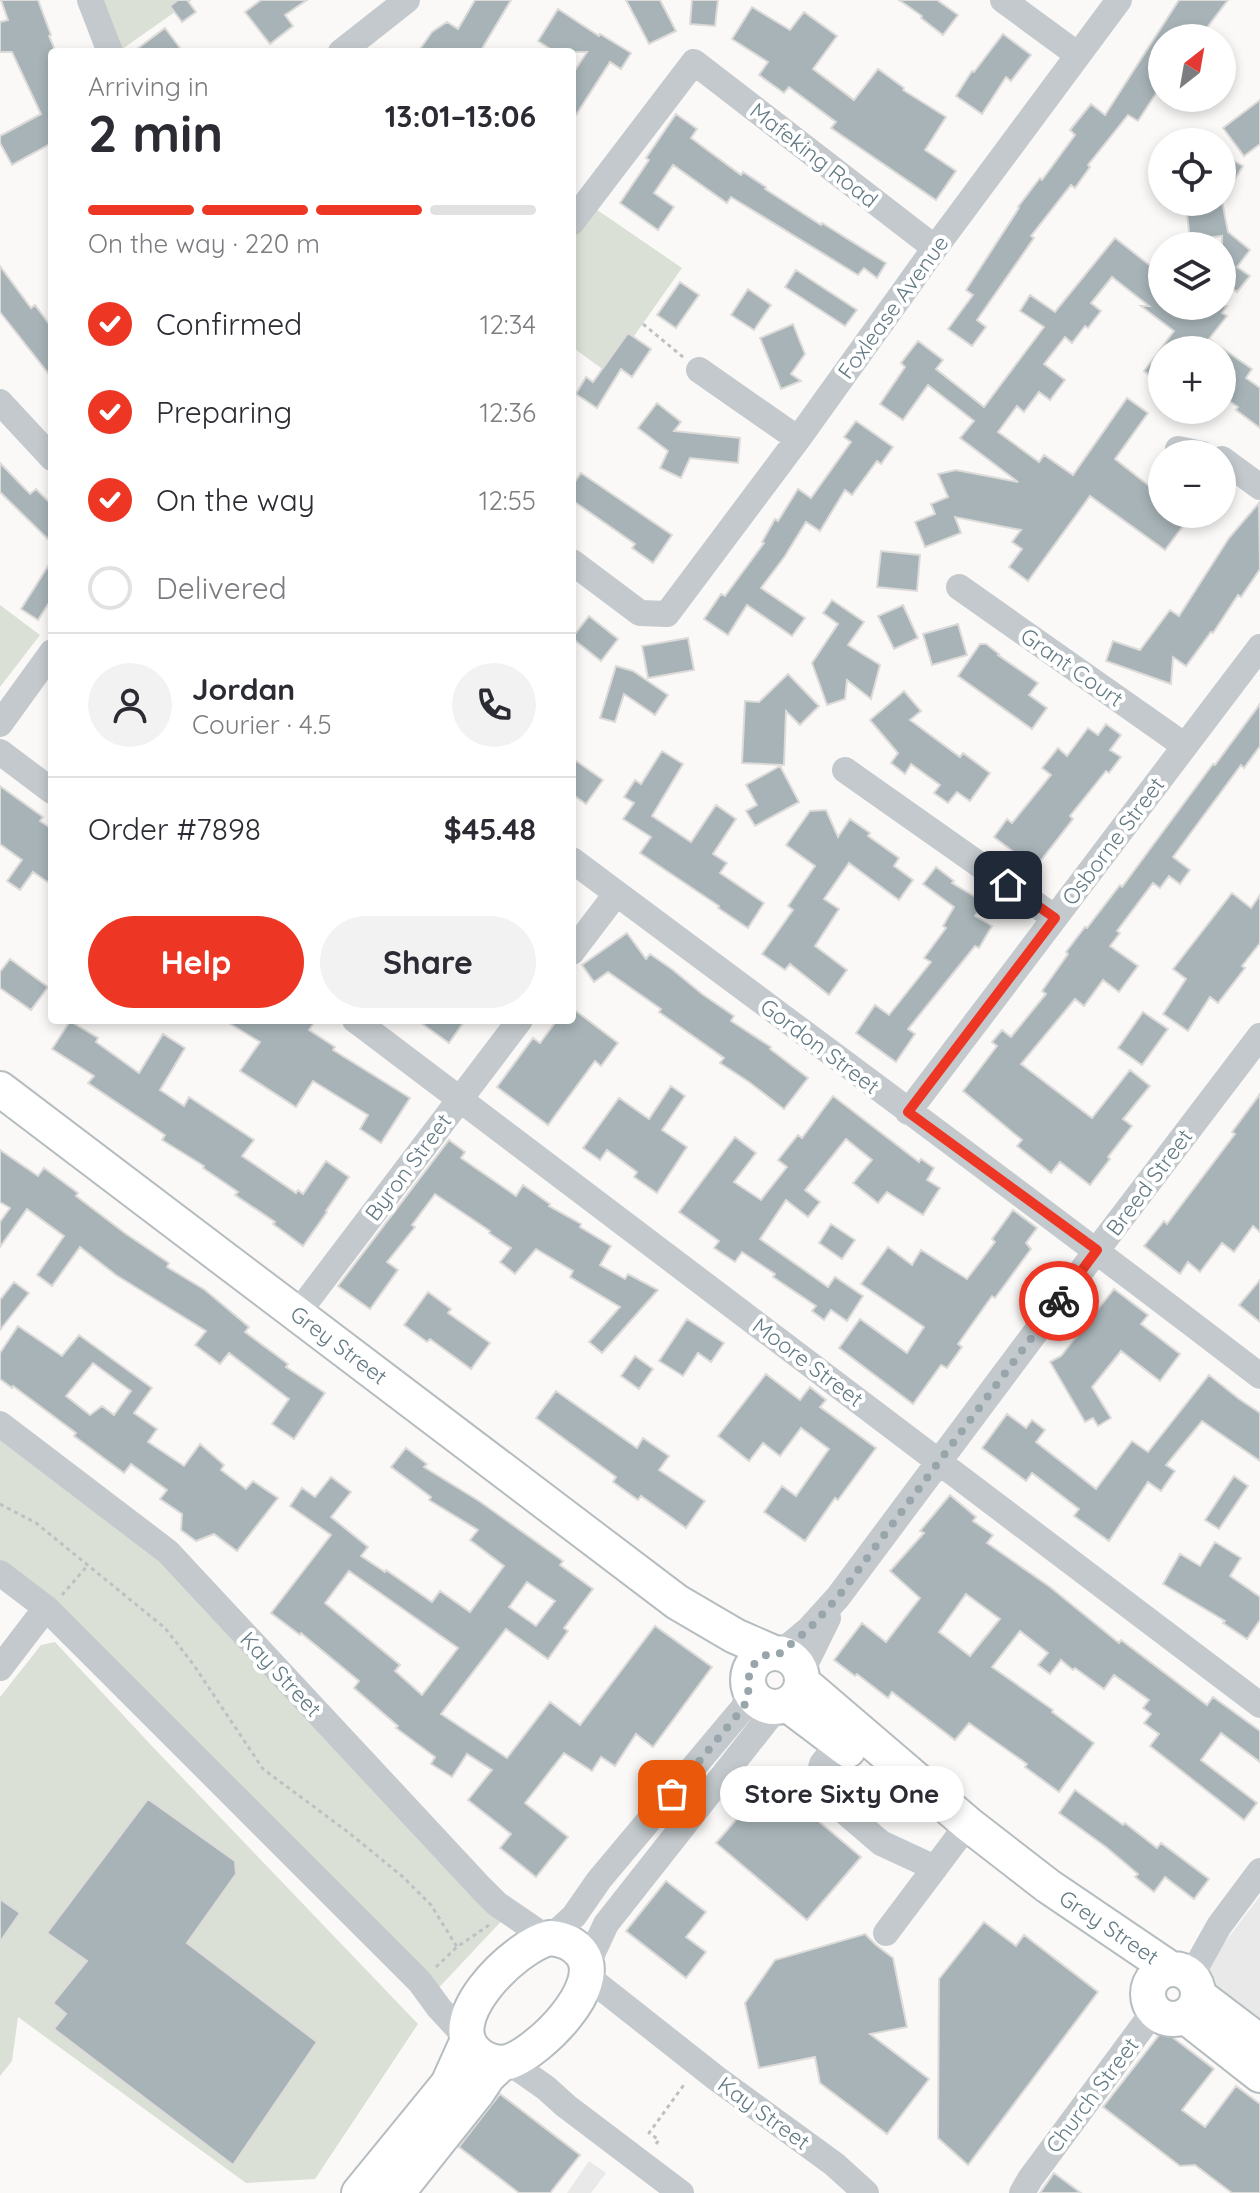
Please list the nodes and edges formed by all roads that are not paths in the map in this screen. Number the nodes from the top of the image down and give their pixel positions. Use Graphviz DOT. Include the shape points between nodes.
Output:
graph roads {
  1 [pos="90,0"];
  2 [pos="407,0"];
  3 [pos="1003,0"];
  4 [pos="1119,0"];
  5 [pos="108,48"];
  6 [pos="346,48"];
  7 [pos="1078,55"];
  8 [pos="576,217"];
  9 [pos="935,248"];
  10 [pos="699,370"];
  11 [pos="0,402"];
  12 [pos="798,439"];
  13 [pos="48,454"];
  14 [pos="1236,469"];
  15 [pos="1260,487"];
  16 [pos="576,565"];
  17 [pos="959,587"];
  18 [pos="1260,647"];
  19 [pos="48,658"];
  20 [pos="0,724"];
  21 [pos="1185,746"];
  22 [pos="0,752"];
  23 [pos="845,770"];
  24 [pos="48,788"];
  25 [pos="576,863"];
  26 [pos="616,894"];
  27 [pos="1055,918"];
  28 [pos="576,947"];
  29 [pos="360,1024"];
  30 [pos="517,1024"];
  31 [pos="1260,1036"];
  32 [pos="0,1089"];
  33 [pos="459,1099"];
  34 [pos="908,1112"];
  35 [pos="1097,1250"];
  36 [pos="297,1314"];
  37 [pos="1260,1376"];
  38 [pos="0,1424"];
  39 [pos="939,1461"];
  40 [pos="0,1573"];
  41 [pos="677,1602"];
  42 [pos="46,1608"];
  43 [pos="0,1668"];
  44 [pos="787,1679"];
  45 [pos="749,1684"];
  46 [pos="1260,1705"];
  47 [pos="839,1743"];
  48 [pos="938,1800"];
  49 [pos="968,1824"];
  50 [pos="935,1868"];
  51 [pos="1260,1871"];
  52 [pos="886,1933"];
  53 [pos="549,1938"];
  54 [pos="587,1969"];
  55 [pos="1175,1992"];
  56 [pos="466,2039"];
  57 [pos="1260,2042"];
  58 [pos="506,2063"];
  59 [pos="1260,2075"];
  60 [pos="1022,2188"];
  61 [pos="359,2193"];
  62 [pos="397,2193"];
  63 [pos="681,2193"];
  64 [pos="866,2193"];
  1 -- 5 [label="street"];
  2 -- 6 [label="street"];
  3 -- 7 [label="street"];
  4 -- 7 [label="street, Foxlease Avenue"];
  7 -- 9 [label="street, Foxlease Avenue"];
  8 -- 9 [label="street, Mafeking Road" via="694,62"];
  9 -- 12 [label="street, Foxlease Avenue"];
  10 -- 12 [label="street"];
  11 -- 13 [label="street"];
  12 -- 16 [label="street, Foxlease Avenue" via="667,614 640,613"];
  14 -- 15 [label="street"];
  17 -- 21 [label="street, Grant Court"];
  18 -- 21 [label="street, Osborne Street"];
  19 -- 20 [label="street"];
  21 -- 27 [label="street, Osborne Street"];
  22 -- 24 [label="street"];
  23 -- 27 [label="street"];
  25 -- 26 [label="street, Gordon Street"];
  26 -- 28 [label="street"];
  26 -- 34 [label="street, Gordon Street"];
  27 -- 34 [label="street, Osborne Street"];
  29 -- 33 [label="street, Moore Street"];
  30 -- 33 [label="street, Byron Street"];
  31 -- 35 [label="street, Breed Street"];
  32 -- 36 [label="main road, Grey Street"];
  33 -- 36 [label="street, Byron Street"];
  33 -- 39 [label="street, Moore Street"];
  34 -- 35 [label="street, Gordon Street"];
  35 -- 37 [label="street, Gordon Street"];
  35 -- 39 [label="street, Breed Street"];
  36 -- 41 [label="main road, Grey Street"];
  38 -- 53 [label="street, Kay Street" via="168,1552 481,1888"];
  39 -- 44 [label="street, Breed Street" via="809,1629"];
  39 -- 46 [label="street, Moore Street"];
  40 -- 42 [label="street"];
  41 -- 44 [label="main road, Grey Street" via="735,1636"];
  41 -- 45 [label="main road, Grey Street"];
  42 -- 43 [label="street"];
  42 -- 56 [label="street" via="420,1982"];
  44 -- 45 [label="main road" via="758,1659 749,1672"];
  44 -- 47 [label="main road, Grey Street"];
  44 -- 48 [label="main road, Grey Street"];
  44 -- 54 [label="street, Breed Street" via="770,1716 606,1924"];
  45 -- 53 [label="street" via="744,1707 574,1916"];
  47 -- 48 [label="main road, Grey Street" via="897,1784"];
  47 -- 50 [label="street" via="822,1764 817,1783 881,1843"];
  48 -- 49 [label="main road, Grey Street"];
  49 -- 50 [label="street"];
  49 -- 55 [label="main road, Grey Street"];
  50 -- 52 [label="street"];
  51 -- 55 [label="street, Church Street"];
  53 -- 54 [label="main road" via="579,1950"];
  53 -- 56 [label="main road" via="521,1951 494,1978 468,2017"];
  54 -- 58 [label="main road" via="566,2016 535,2046"];
  54 -- 64 [label="street, Kay Street" via="593,1981"];
  55 -- 57 [label="main road, Grey Street"];
  55 -- 59 [label="main road, Grey Street"];
  55 -- 60 [label="street, Church Street"];
  56 -- 58 [label="main road" via="489,2061"];
  56 -- 61 [label="main road" via="448,2084"];
  58 -- 62 [label="main road" via="488,2076"];
  58 -- 63 [label="street" via="536,2080"];
}
